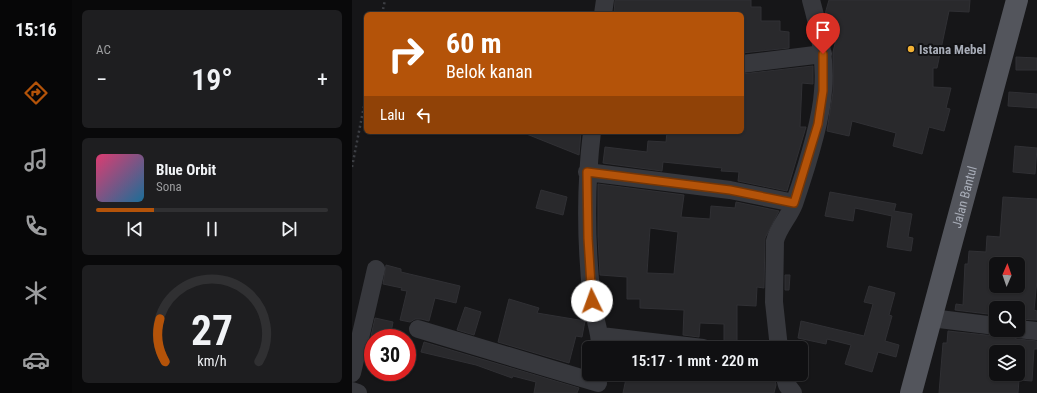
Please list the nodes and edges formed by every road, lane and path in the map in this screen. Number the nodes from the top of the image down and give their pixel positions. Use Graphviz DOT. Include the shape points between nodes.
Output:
graph roads {
  1 [pos="385,0"];
  2 [pos="605,0"];
  3 [pos="811,0"];
  4 [pos="1016,0"];
  5 [pos="382,12"];
  6 [pos="604,12"];
  7 [pos="823,54"];
  8 [pos="744,64"];
  9 [pos="364,106"];
  10 [pos="592,134"];
  11 [pos="352,167"];
  12 [pos="587,172"];
  13 [pos="794,203"];
  14 [pos="376,269"];
  15 [pos="931,318"];
  16 [pos="989,325"];
  17 [pos="418,328"];
  18 [pos="1025,329"];
  19 [pos="1037,331"];
  20 [pos="601,341"];
  21 [pos="778,341"];
  22 [pos="352,373"];
  23 [pos="786,381"];
  24 [pos="598,383"];
  25 [pos="352,391"];
  26 [pos="358,393"];
  27 [pos="793,393"];
  28 [pos="911,393"];
  1 -- 5 [label="path"];
  2 -- 6 [label="street"];
  3 -- 7 [label="street"];
  4 -- 15 [label="main road, Jalan Bantul"];
  7 -- 8 [label="street"];
  7 -- 13 [label="street" via="823,91 818,124"];
  9 -- 11 [label="path"];
  10 -- 12 [label="street"];
  12 -- 13 [label="street" via="730,190"];
  12 -- 20 [label="street" via="592,301"];
  13 -- 21 [label="street" via="774,241 774,302"];
  14 -- 22 [label="street"];
  15 -- 16 [label="street"];
  15 -- 28 [label="main road, Jalan Bantul"];
  17 -- 24 [label="street"];
  18 -- 19 [label="street"];
  23 -- 27 [label="street"];
  25 -- 26 [label="street"];
}
